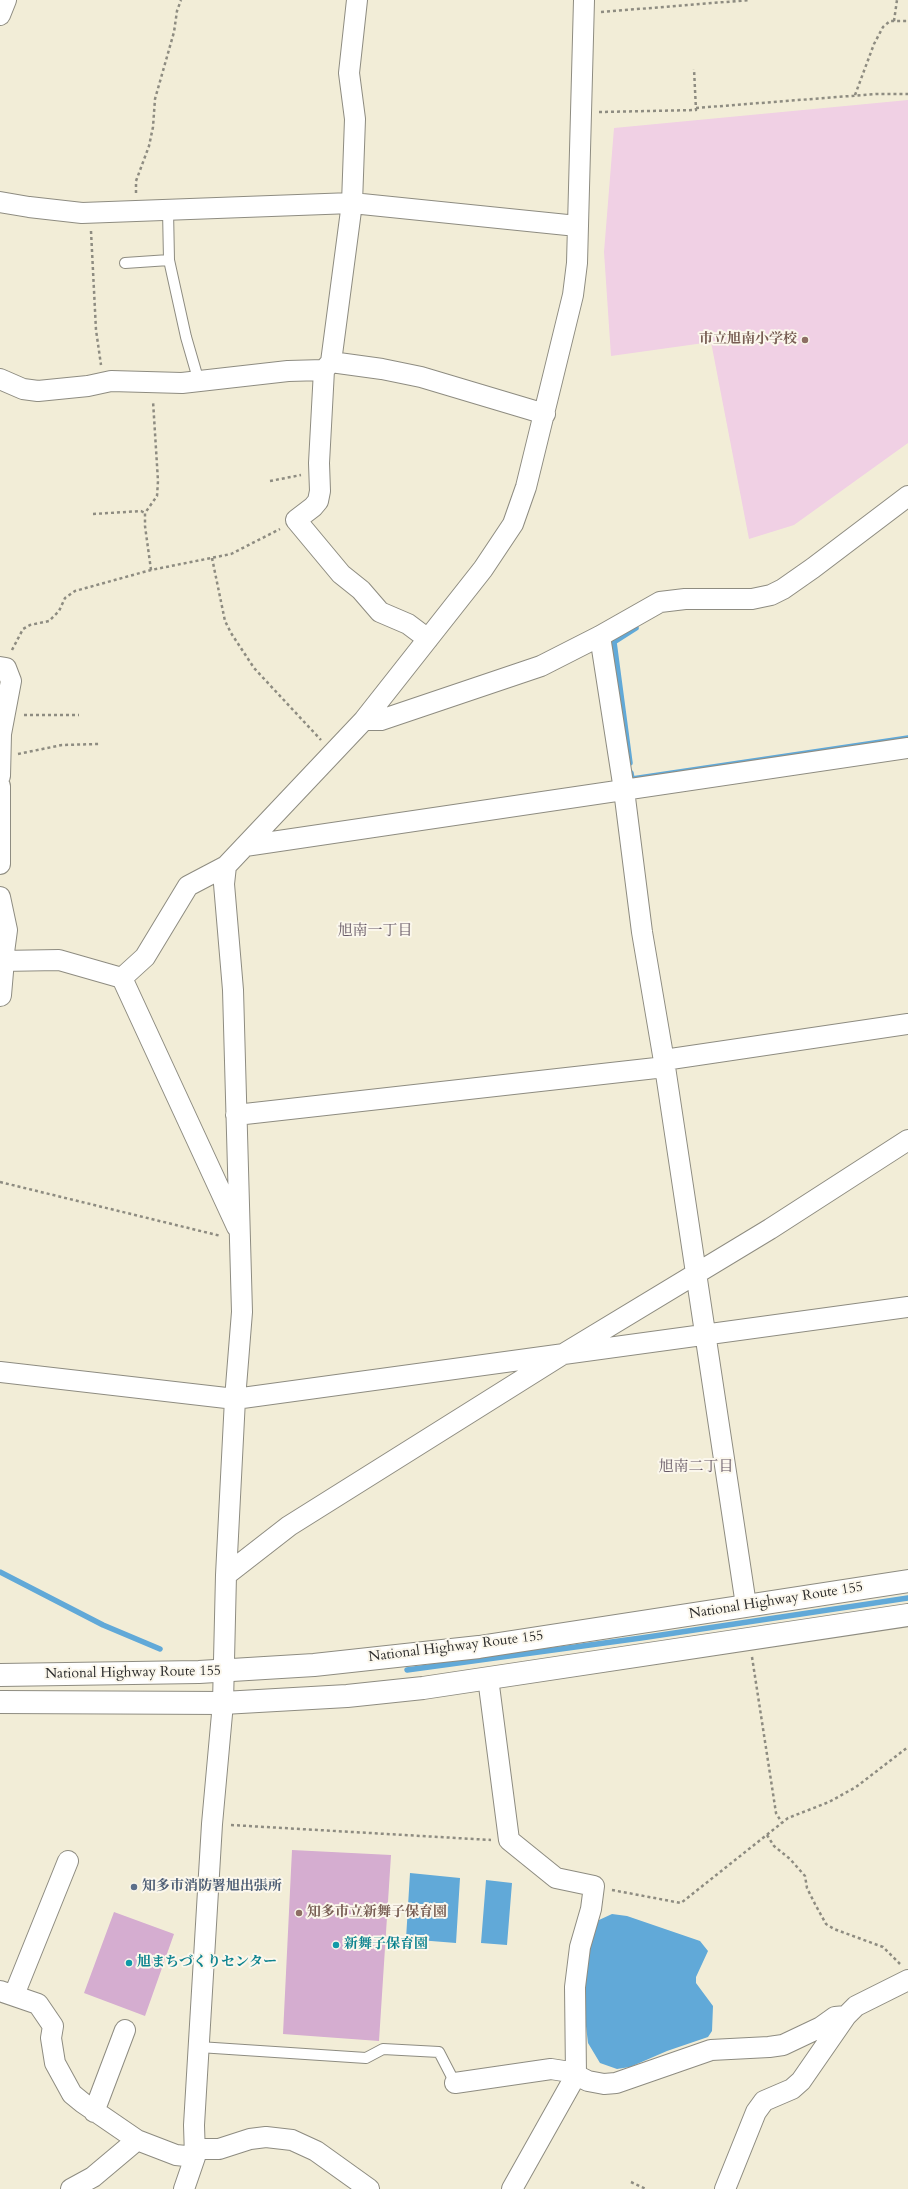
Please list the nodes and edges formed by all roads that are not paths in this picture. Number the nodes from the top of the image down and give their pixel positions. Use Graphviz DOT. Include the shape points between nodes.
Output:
graph roads {
  1 [pos="6,0"];
  2 [pos="358,0"];
  3 [pos="583,5"];
  4 [pos="0,15"];
  5 [pos="0,202"];
  6 [pos="352,204"];
  7 [pos="168,210"];
  8 [pos="577,226"];
  9 [pos="169,260"];
  10 [pos="125,263"];
  11 [pos="328,366"];
  12 [pos="0,380"];
  13 [pos="199,382"];
  14 [pos="545,414"];
  15 [pos="908,496"];
  16 [pos="600,636"];
  17 [pos="428,639"];
  18 [pos="3,668"];
  19 [pos="364,720"];
  20 [pos="0,734"];
  21 [pos="908,748"];
  22 [pos="0,757"];
  23 [pos="0,776"];
  24 [pos="0,786"];
  25 [pos="624,790"];
  26 [pos="245,846"];
  27 [pos="0,864"];
  28 [pos="226,866"];
  29 [pos="0,897"];
  30 [pos="2,960"];
  31 [pos="122,978"];
  32 [pos="0,995"];
  33 [pos="908,1024"];
  34 [pos="665,1064"];
  35 [pos="236,1115"];
  36 [pos="908,1140"];
  37 [pos="241,1237"];
  38 [pos="696,1272"];
  39 [pos="908,1307"];
  40 [pos="704,1334"];
  41 [pos="560,1356"];
  42 [pos="0,1372"];
  43 [pos="235,1399"];
  44 [pos="226,1574"];
  45 [pos="908,1581"];
  46 [pos="746,1605"];
  47 [pos="908,1615"];
  48 [pos="225,1671"];
  49 [pos="0,1675"];
  50 [pos="488,1678"];
  51 [pos="0,1702"];
  52 [pos="223,1703"];
  53 [pos="68,1861"];
  54 [pos="906,1973"];
  55 [pos="7,1993"];
  56 [pos="846,2016"];
  57 [pos="126,2030"];
  58 [pos="199,2047"];
  59 [pos="576,2076"];
  60 [pos="455,2083"];
  61 [pos="94,2112"];
  62 [pos="137,2140"];
  63 [pos="195,2153"];
  64 [pos="71,2189"];
  65 [pos="184,2189"];
  66 [pos="369,2189"];
  67 [pos="512,2189"];
  68 [pos="725,2189"];
  1 -- 4 [label="street"];
  2 -- 6 [label="street" via="348,73 355,119"];
  3 -- 8 [label="street"];
  5 -- 7 [label="street" via="91,212"];
  6 -- 7 [label="street"];
  6 -- 8 [label="street"];
  6 -- 11 [label="street"];
  7 -- 9 [label="lane"];
  8 -- 14 [label="street" via="577,263 573,295"];
  9 -- 10 [label="lane"];
  9 -- 13 [label="lane"];
  11 -- 13 [label="street"];
  11 -- 14 [label="street" via="382,369 421,377"];
  11 -- 17 [label="street" via="318,501 296,520 341,574 361,590 380,612 408,624"];
  12 -- 13 [label="street" via="23,389 38,391 106,382"];
  14 -- 17 [label="street" via="538,432 526,487 513,524 483,569"];
  15 -- 16 [label="street" via="813,568 771,595 752,599 685,599 660,602"];
  16 -- 19 [label="street" via="541,666 381,720"];
  16 -- 25 [label="street"];
  17 -- 19 [label="street"];
  18 -- 20 [label="street" via="11,681"];
  19 -- 26 [label="street"];
  20 -- 22 [label="street"];
  21 -- 25 [label="street"];
  22 -- 23 [label="street"];
  24 -- 27 [label="street"];
  25 -- 26 [label="street"];
  25 -- 34 [label="street" via="642,932"];
  26 -- 28 [label="street"];
  28 -- 31 [label="street" via="188,886 145,957"];
  28 -- 35 [label="street" via="224,884 233,990"];
  29 -- 30 [label="street" via="7,930"];
  30 -- 31 [label="street" via="59,960"];
  30 -- 32 [label="main road"];
  31 -- 37 [label="street"];
  33 -- 34 [label="street"];
  34 -- 35 [label="street"];
  34 -- 38 [label="street"];
  35 -- 37 [label="street"];
  36 -- 38 [label="street" via="770,1229"];
  37 -- 43 [label="street" via="242,1312"];
  38 -- 40 [label="street"];
  38 -- 41 [label="street"];
  39 -- 40 [label="street"];
  40 -- 41 [label="street"];
  40 -- 46 [label="street"];
  41 -- 43 [label="street"];
  41 -- 44 [label="street" via="289,1526"];
  42 -- 43 [label="street"];
  43 -- 44 [label="street"];
  44 -- 48 [label="street"];
  45 -- 46 [label="main road, National Highway Route 155"];
  46 -- 48 [label="main road, National Highway Route 155" via="480,1647 314,1665"];
  47 -- 50 [label="main road, National Highway Route 155"];
  48 -- 49 [label="main road, National Highway Route 155"];
  48 -- 52 [label="street"];
  50 -- 52 [label="main road, National Highway Route 155" via="347,1696"];
  50 -- 59 [label="street" via="509,1840 556,1878 594,1886 591,1909 580,1947 575,1987"];
  51 -- 52 [label="main road, National Highway Route 155"];
  52 -- 58 [label="street" via="212,1824"];
  53 -- 55 [label="street"];
  54 -- 56 [label="street" via="856,2006"];
  55 -- 61 [label="street" via="38,2004 53,2026 50,2038 55,2063 72,2094"];
  56 -- 59 [label="street" via="835,2017 821,2027 783,2045 769,2048 711,2050 616,2083 604,2084"];
  56 -- 68 [label="street" via="801,2081 792,2089 764,2101 756,2112"];
  57 -- 61 [label="street"];
  58 -- 60 [label="lane" via="366,2058 383,2049 439,2052"];
  58 -- 63 [label="street" via="194,2124"];
  59 -- 60 [label="street" via="570,2072 551,2069"];
  59 -- 67 [label="street"];
  61 -- 62 [label="street"];
  62 -- 63 [label="street" via="176,2155"];
  62 -- 64 [label="street" via="93,2177"];
  63 -- 65 [label="street"];
  63 -- 66 [label="street" via="219,2149 250,2139 266,2137 292,2140 316,2151"];
}
